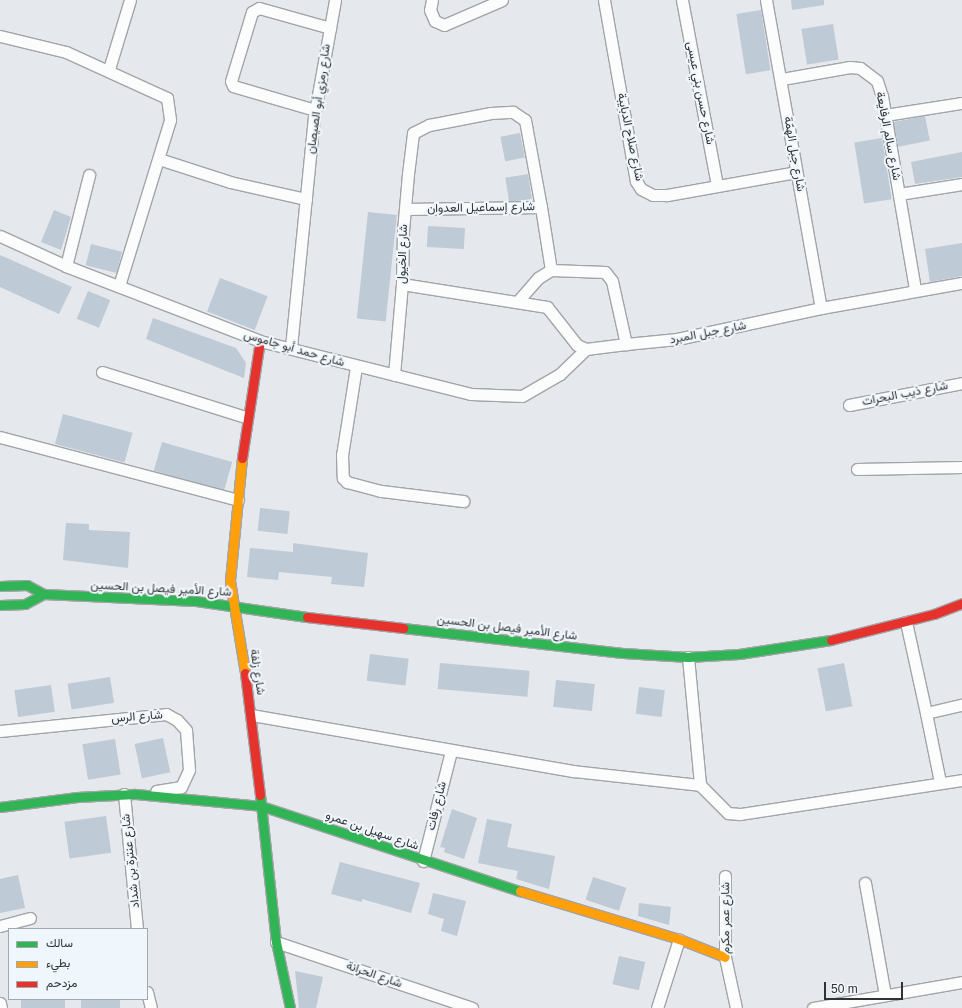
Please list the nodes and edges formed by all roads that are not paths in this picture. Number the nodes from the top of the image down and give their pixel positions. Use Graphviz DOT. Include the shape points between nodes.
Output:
graph roads {
  1 [pos="130,0"];
  2 [pos="336,0"];
  3 [pos="432,0"];
  4 [pos="502,0"];
  5 [pos="604,0"];
  6 [pos="682,0"];
  7 [pos="766,0"];
  8 [pos="330,28"];
  9 [pos="0,36"];
  10 [pos="109,69"];
  11 [pos="782,79"];
  12 [pos="962,103"];
  13 [pos="316,110"];
  14 [pos="885,115"];
  15 [pos="413,133"];
  16 [pos="159,159"];
  17 [pos="796,172"];
  18 [pos="89,175"];
  19 [pos="962,184"];
  20 [pos="717,185"];
  21 [pos="899,194"];
  22 [pos="306,199"];
  23 [pos="542,207"];
  24 [pos="405,209"];
  25 [pos="0,236"];
  26 [pos="66,266"];
  27 [pos="551,270"];
  28 [pos="962,283"];
  29 [pos="402,284"];
  30 [pos="119,286"];
  31 [pos="916,290"];
  32 [pos="518,301"];
  33 [pos="821,308"];
  34 [pos="260,341"];
  35 [pos="626,344"];
  36 [pos="292,347"];
  37 [pos="586,349"];
  38 [pos="356,367"];
  39 [pos="102,372"];
  40 [pos="394,375"];
  41 [pos="962,383"];
  42 [pos="849,405"];
  43 [pos="246,417"];
  44 [pos="0,437"];
  45 [pos="962,467"];
  46 [pos="857,469"];
  47 [pos="238,500"];
  48 [pos="463,501"];
  49 [pos="0,586"];
  50 [pos="44,594"];
  51 [pos="233,604"];
  52 [pos="0,605"];
  53 [pos="961,607"];
  54 [pos="906,622"];
  55 [pos="688,657"];
  56 [pos="962,705"];
  57 [pos="926,713"];
  58 [pos="252,715"];
  59 [pos="0,731"];
  60 [pos="451,751"];
  61 [pos="962,780"];
  62 [pos="940,782"];
  63 [pos="700,785"];
  64 [pos="130,794"];
  65 [pos="261,806"];
  66 [pos="0,807"];
  67 [pos="423,861"];
  68 [pos="725,876"];
  69 [pos="865,883"];
  70 [pos="30,918"];
  71 [pos="0,926"];
  72 [pos="137,928"];
  73 [pos="678,939"];
  74 [pos="276,942"];
  75 [pos="725,957"];
  76 [pos="962,982"];
  77 [pos="885,995"];
  78 [pos="148,996"];
  79 [pos="0,1003"];
  80 [pos="2,1008"];
  81 [pos="151,1008"];
  82 [pos="290,1008"];
  83 [pos="472,1008"];
  84 [pos="657,1008"];
  85 [pos="736,1008"];
  86 [pos="813,1008"];
  1 -- 10 [label="street"];
  2 -- 8 [label="street, شارع رمزي أبو الصيصان"];
  3 -- 4 [label="street" via="430,10 435,21 444,25"];
  5 -- 20 [label="street, شارع صلاح الدبايبة" via="636,181 641,189 653,195"];
  6 -- 20 [label="street, شارع حسن بني عيسى"];
  7 -- 11 [label="street, شارع جبل الهمّة"];
  8 -- 13 [label="street, شارع رمزي أبو الصيصان"];
  8 -- 13 [label="street" via="259,8 252,12 231,81 233,86"];
  9 -- 10 [label="street" via="66,52"];
  10 -- 16 [label="street" via="167,98 170,120"];
  11 -- 14 [label="street, شارع سالم الرفايعة" via="850,67 860,68 877,81"];
  11 -- 17 [label="street, شارع جبل الهمّة"];
  12 -- 14 [label="street"];
  13 -- 22 [label="street, شارع رمزي أبو الصيصان"];
  14 -- 21 [label="street, شارع سالم الرفايعة"];
  15 -- 23 [label="street, شارع إسماعيل العدوان" via="429,124 477,116 503,112 521,115 525,120"];
  15 -- 24 [label="street, شارع الخيول"];
  16 -- 22 [label="street" via="230,182"];
  16 -- 30 [label="street"];
  17 -- 20 [label="street, شارع صلاح الدبايبة"];
  17 -- 33 [label="street, شارع جبل الهمّة" via="810,232"];
  18 -- 26 [label="street"];
  19 -- 21 [label="street"];
  21 -- 31 [label="street, شارع سالم الرفايعة"];
  22 -- 36 [label="street, شارع رمزي أبو الصيصان"];
  23 -- 24 [label="street, شارع إسماعيل العدوان"];
  23 -- 27 [label="street"];
  24 -- 29 [label="street, شارع الخيول"];
  25 -- 26 [label="street, شارع حمد أبو جاموس"];
  26 -- 30 [label="street, شارع حمد أبو جاموس"];
  27 -- 32 [label="street" via="538,278"];
  27 -- 35 [label="street" via="594,269 605,272 612,281"];
  28 -- 31 [label="street, شارع جبل المبرد"];
  29 -- 32 [label="street"];
  29 -- 40 [label="street, شارع الخيول"];
  30 -- 34 [label="street, شارع حمد أبو جاموس"];
  31 -- 33 [label="street, شارع جبل المبرد"];
  32 -- 37 [label="street" via="547,307 572,340"];
  33 -- 35 [label="street, شارع جبل المبرد" via="677,339"];
  34 -- 36 [label="street, شارع حمد أبو جاموس"];
  34 -- 43 [label="street, شارع زلفة"];
  35 -- 37 [label="street, شارع جبل المبرد"];
  36 -- 38 [label="street, شارع حمد أبو جاموس"];
  37 -- 40 [label="street, شارع حمد أبو جاموس" via="550,382 522,396 471,394"];
  38 -- 40 [label="street, شارع حمد أبو جاموس"];
  38 -- 48 [label="street" via="341,464 343,478 347,482 381,491"];
  39 -- 43 [label="street"];
  41 -- 42 [label="street, شارع ذيب البحرات"];
  43 -- 47 [label="street, شارع زلفة"];
  44 -- 47 [label="street"];
  45 -- 46 [label="street"];
  47 -- 51 [label="street, شارع زلفة" via="230,568"];
  49 -- 50 [label="street, شارع الأمير فيصل بن الحسين" via="27,585"];
  50 -- 51 [label="street, شارع الأمير فيصل بن الحسين"];
  50 -- 52 [label="street" via="25,604"];
  51 -- 55 [label="street, شارع الأمير فيصل بن الحسين" via="274,613 623,653"];
  51 -- 58 [label="street, شارع زلفة"];
  53 -- 54 [label="street, شارع الأمير فيصل بن الحسين"];
  54 -- 55 [label="street, شارع الأمير فيصل بن الحسين" via="848,637 778,649"];
  54 -- 57 [label="street"];
  55 -- 63 [label="street"];
  56 -- 57 [label="street"];
  57 -- 62 [label="street"];
  58 -- 60 [label="street"];
  58 -- 65 [label="street, شارع زلفة"];
  59 -- 64 [label="street, شارع الرس" via="61,722 170,715 184,727 188,739 190,762 186,781 174,789"];
  60 -- 63 [label="street" via="573,771"];
  60 -- 67 [label="street, شارع رفات"];
  61 -- 62 [label="street"];
  62 -- 63 [label="street" via="734,814 723,809"];
  64 -- 65 [label="street, شارع سهيل بن عمرو"];
  64 -- 66 [label="street, شارع سهيل بن عمرو"];
  64 -- 72 [label="street, شارع عنترة بن شداد"];
  65 -- 67 [label="street, شارع سهيل بن عمرو"];
  65 -- 74 [label="street, شارع زلفة"];
  67 -- 73 [label="street, شارع سهيل بن عمرو"];
  68 -- 75 [label="street, شارع عمر مكرم"];
  69 -- 77 [label="street"];
  70 -- 71 [label="street"];
  73 -- 75 [label="street, شارع سهيل بن عمرو"];
  73 -- 84 [label="street"];
  74 -- 82 [label="street, شارع زلفة"];
  74 -- 83 [label="street, شارع الحرانة"];
  75 -- 85 [label="street, شارع عمر مكرم"];
  76 -- 77 [label="street"];
  77 -- 86 [label="street"];
  78 -- 81 [label="street"];
  79 -- 80 [label="street"];
}
